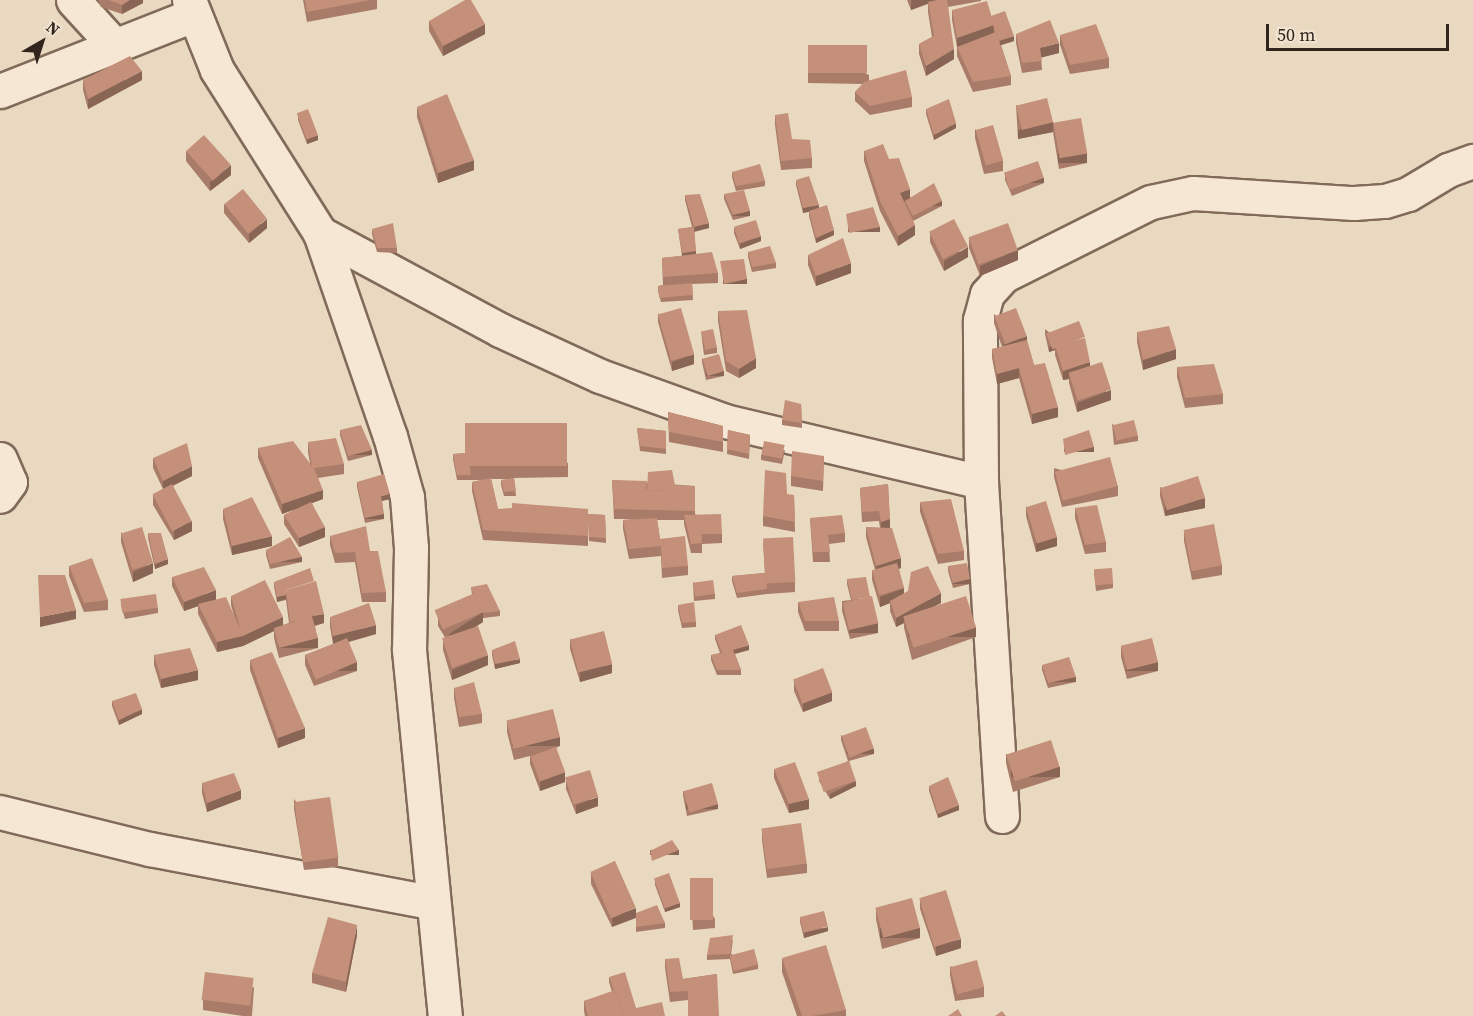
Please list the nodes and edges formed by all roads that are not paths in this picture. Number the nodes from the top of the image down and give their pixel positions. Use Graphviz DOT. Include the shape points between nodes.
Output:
graph roads {
  1 [pos="73,0"];
  2 [pos="191,8"];
  3 [pos="115,46"];
  4 [pos="0,91"];
  5 [pos="1473,160"];
  6 [pos="320,233"];
  7 [pos="0,459"];
  8 [pos="981,482"];
  9 [pos="0,496"];
  10 [pos="0,812"];
  11 [pos="1002,816"];
  12 [pos="431,902"];
  13 [pos="445,1016"];
  1 -- 3 [label="street"];
  2 -- 3 [label="street"];
  2 -- 6 [label="street" via="217,70"];
  3 -- 4 [label="street"];
  5 -- 8 [label="street" via="1408,194 1385,201 1354,203 1193,193 1151,202 1003,276 987,294 980,320"];
  6 -- 8 [label="street" via="500,330 600,376 725,421"];
  6 -- 12 [label="street" via="407,497 411,548 409,650"];
  7 -- 9 [label="street" via="10,482"];
  8 -- 11 [label="street"];
  10 -- 12 [label="street" via="150,849"];
  12 -- 13 [label="street"];
}
